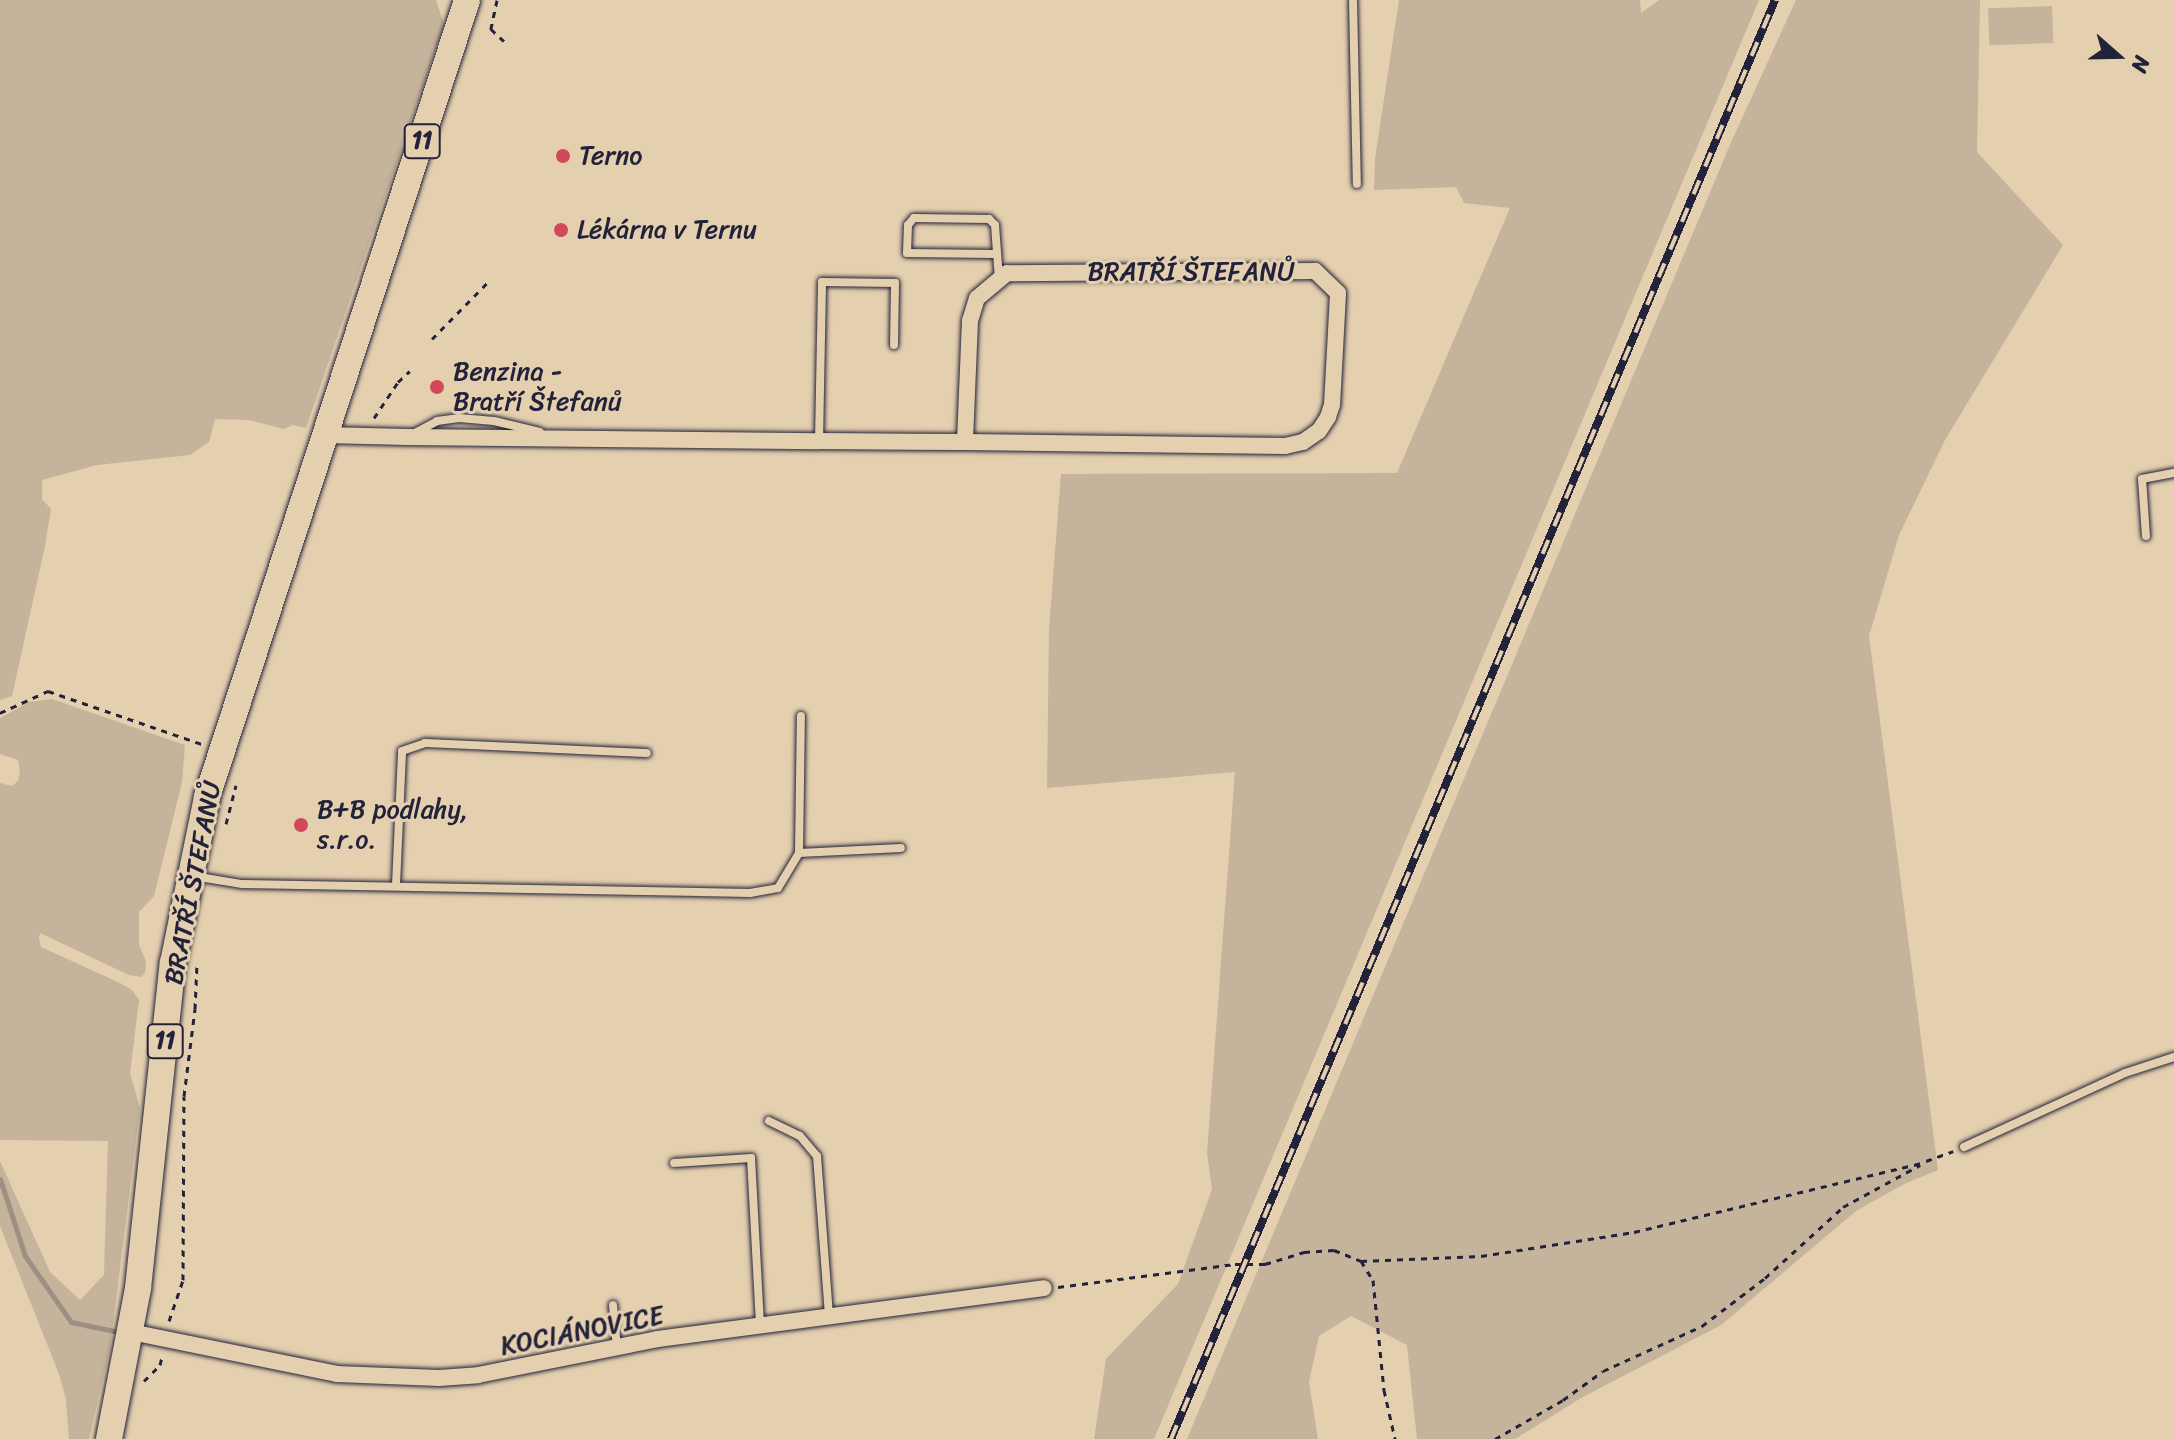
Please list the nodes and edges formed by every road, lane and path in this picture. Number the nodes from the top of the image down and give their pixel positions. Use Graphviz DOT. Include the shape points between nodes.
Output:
graph roads {
  1 [pos="467,0"];
  2 [pos="497,0"];
  3 [pos="1353,0"];
  4 [pos="506,43"];
  5 [pos="1357,184"];
  6 [pos="995,254"];
  7 [pos="999,280"];
  8 [pos="489,281"];
  9 [pos="432,339"];
  10 [pos="894,345"];
  11 [pos="410,371"];
  12 [pos="325,435"];
  13 [pos="369,436"];
  14 [pos="819,441"];
  15 [pos="965,442"];
  16 [pos="2174,473"];
  17 [pos="2146,536"];
  18 [pos="0,713"];
  19 [pos="801,716"];
  20 [pos="221,751"];
  21 [pos="647,753"];
  22 [pos="236,785"];
  23 [pos="224,829"];
  24 [pos="901,848"];
  25 [pos="799,853"];
  26 [pos="189,876"];
  27 [pos="396,885"];
  28 [pos="197,955"];
  29 [pos="2174,1057"];
  30 [pos="769,1121"];
  31 [pos="1964,1147"];
  32 [pos="1925,1162"];
  33 [pos="674,1163"];
  34 [pos="1361,1261"];
  35 [pos="1044,1288"];
  36 [pos="613,1305"];
  37 [pos="829,1316"];
  38 [pos="761,1325"];
  39 [pos="131,1332"];
  40 [pos="165,1340"];
  41 [pos="617,1348"];
  42 [pos="137,1391"];
  43 [pos="109,1439"];
  44 [pos="1395,1439"];
  45 [pos="1495,1439"];
  1 -- 12 [label="main road, BRATŘÍ ŠTEFANŮ / 11"];
  2 -- 4 [label="path" via="491,29"];
  3 -- 5 [label="lane"];
  6 -- 6 [label="lane" via="995,225 989,219 914,218 908,225 907,253"];
  6 -- 7 [label="lane"];
  7 -- 15 [label="street" via="977,298 970,321"];
  7 -- 15 [label="street, BRATŘÍ ŠTEFANŮ" via="1007,273 1315,271 1338,293 1332,405 1319,431 1285,446"];
  8 -- 9 [label="path"];
  10 -- 14 [label="lane" via="895,283 822,282"];
  11 -- 13 [label="path" via="373,419"];
  12 -- 13 [label="street, BRATŘÍ ŠTEFANŮ"];
  12 -- 20 [label="main road, BRATŘÍ ŠTEFANŮ / 11"];
  13 -- 14 [label="street, BRATŘÍ ŠTEFANŮ"];
  14 -- 15 [label="street, BRATŘÍ ŠTEFANŮ"];
  16 -- 17 [label="lane" via="2142,479"];
  18 -- 20 [label="path" via="48,691"];
  19 -- 25 [label="lane"];
  20 -- 26 [label="main road, BRATŘÍ ŠTEFANŮ / 11"];
  21 -- 27 [label="lane" via="425,743 402,751"];
  22 -- 23 [label="path"];
  24 -- 25 [label="lane"];
  25 -- 27 [label="lane" via="778,888 750,893"];
  26 -- 27 [label="lane" via="242,884"];
  26 -- 39 [label="main road, BRATŘÍ ŠTEFANŮ / 11" via="173,963"];
  28 -- 40 [label="path" via="184,1096 183,1280"];
  29 -- 31 [label="lane" via="2125,1073"];
  30 -- 37 [label="lane" via="800,1136 817,1156"];
  31 -- 32 [label="path"];
  32 -- 34 [label="path" via="1634,1232 1481,1256"];
  32 -- 45 [label="path" via="1843,1207 1702,1326 1603,1371"];
  33 -- 38 [label="lane" via="751,1158"];
  34 -- 35 [label="path" via="1334,1250 1304,1252 1265,1264"];
  34 -- 44 [label="path" via="1373,1280 1384,1390"];
  35 -- 37 [label="street, KOCIÁNOVICE"];
  36 -- 41 [label="lane"];
  37 -- 38 [label="street, KOCIÁNOVICE"];
  38 -- 41 [label="street, KOCIÁNOVICE"];
  39 -- 40 [label="street, KOCIÁNOVICE"];
  39 -- 43 [label="main road, BRATŘÍ ŠTEFANŮ / 11"];
  40 -- 41 [label="street, KOCIÁNOVICE" via="286,1367 399,1378 478,1375"];
  40 -- 42 [label="path" via="160,1365"];
}
